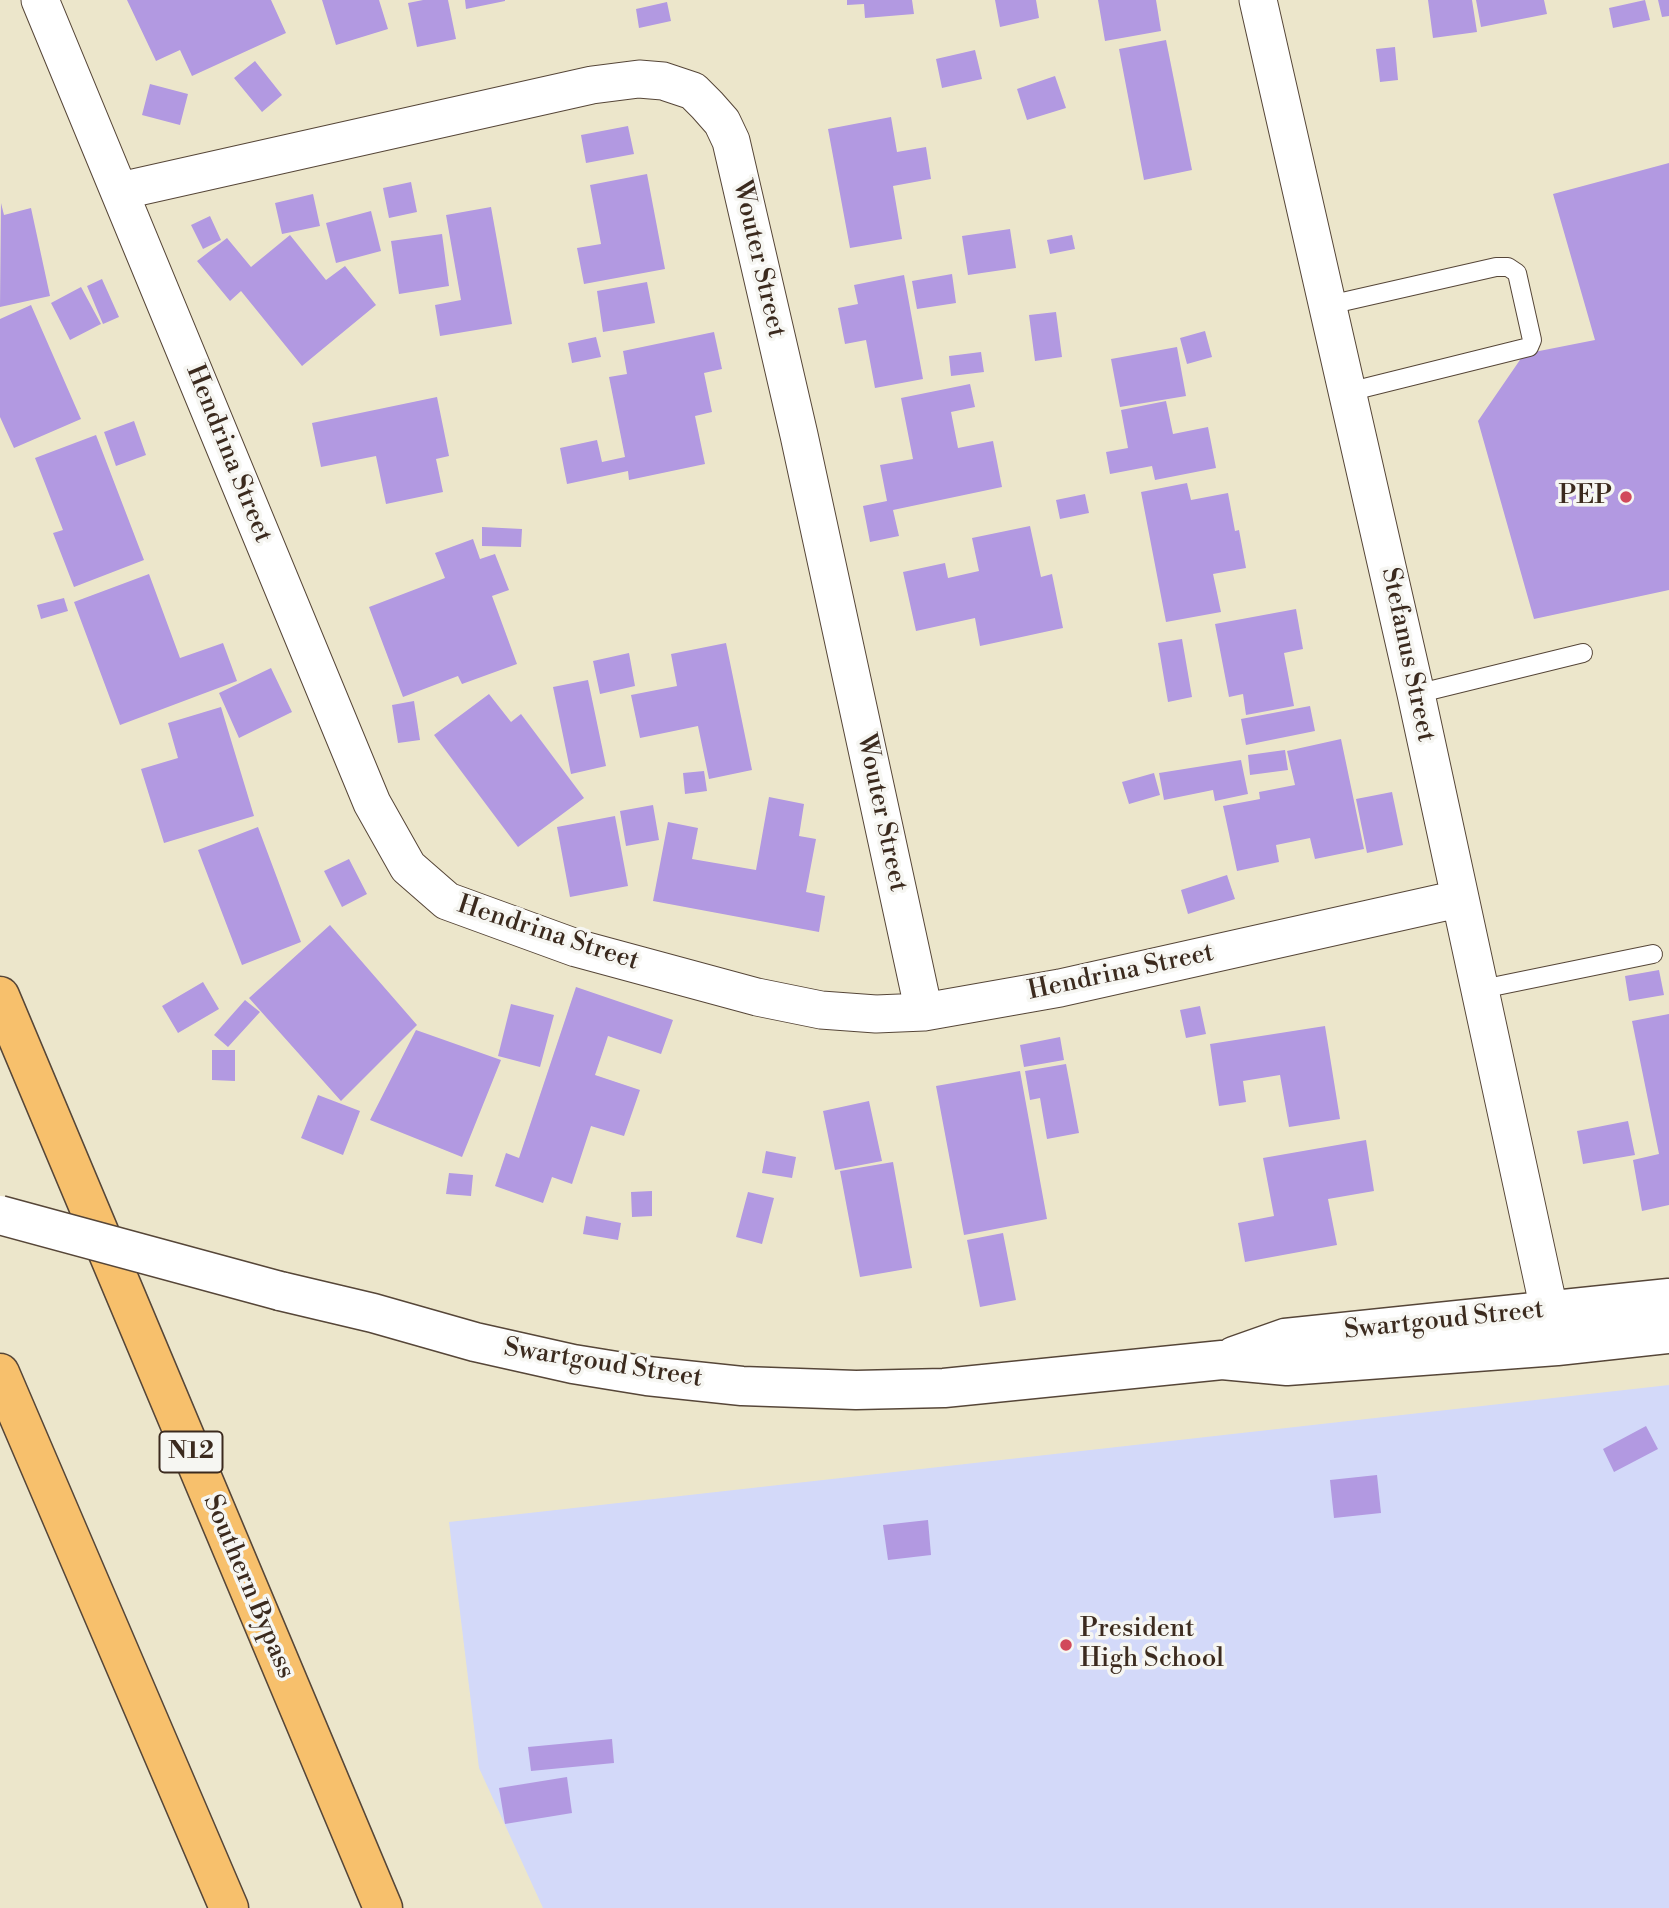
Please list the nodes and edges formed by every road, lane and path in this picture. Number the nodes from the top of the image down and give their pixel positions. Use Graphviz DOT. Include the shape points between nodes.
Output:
graph roads {
  1 [pos="40,0"];
  2 [pos="1258,0"];
  3 [pos="120,191"];
  4 [pos="1329,305"];
  5 [pos="1348,392"];
  6 [pos="1583,653"];
  7 [pos="1416,694"];
  8 [pos="1458,899"];
  9 [pos="1653,954"];
  10 [pos="1482,989"];
  11 [pos="0,996"];
  12 [pos="924,1012"];
  13 [pos="0,1215"];
  14 [pos="1669,1298"];
  15 [pos="1553,1328"];
  16 [pos="1669,1334"];
  17 [pos="0,1373"];
  18 [pos="229,1908"];
  19 [pos="383,1908"];
  1 -- 3 [label="street, Hendrina Street"];
  2 -- 4 [label="street, Stefanus Street"];
  3 -- 12 [label="street, Hendrina Street" via="372,803 408,867 431,891 467,910 576,947 757,998 821,1010"];
  3 -- 12 [label="street, Wouter Street" via="592,85 663,81 693,92 707,105 731,141"];
  4 -- 5 [label="street, Stefanus Street"];
  4 -- 5 [label="lane" via="1508,267 1517,273 1532,340 1530,347"];
  5 -- 7 [label="street, Stefanus Street"];
  6 -- 7 [label="lane"];
  7 -- 8 [label="street, Stefanus Street"];
  8 -- 10 [label="street, Stefanus Street"];
  8 -- 12 [label="street, Hendrina Street" via="1060,988"];
  9 -- 10 [label="lane"];
  10 -- 15 [label="street, Stefanus Street"];
  11 -- 19 [label="highway, Southern Bypass / N12"];
  13 -- 15 [label="street, Swartgoud Street, bridge" via="475,1342 573,1364 742,1386 944,1388 1222,1360 1287,1366"];
  14 -- 15 [label="street, Swartgoud Street"];
  15 -- 16 [label="street, Swartgoud Street"];
  17 -- 18 [label="highway"];
}
